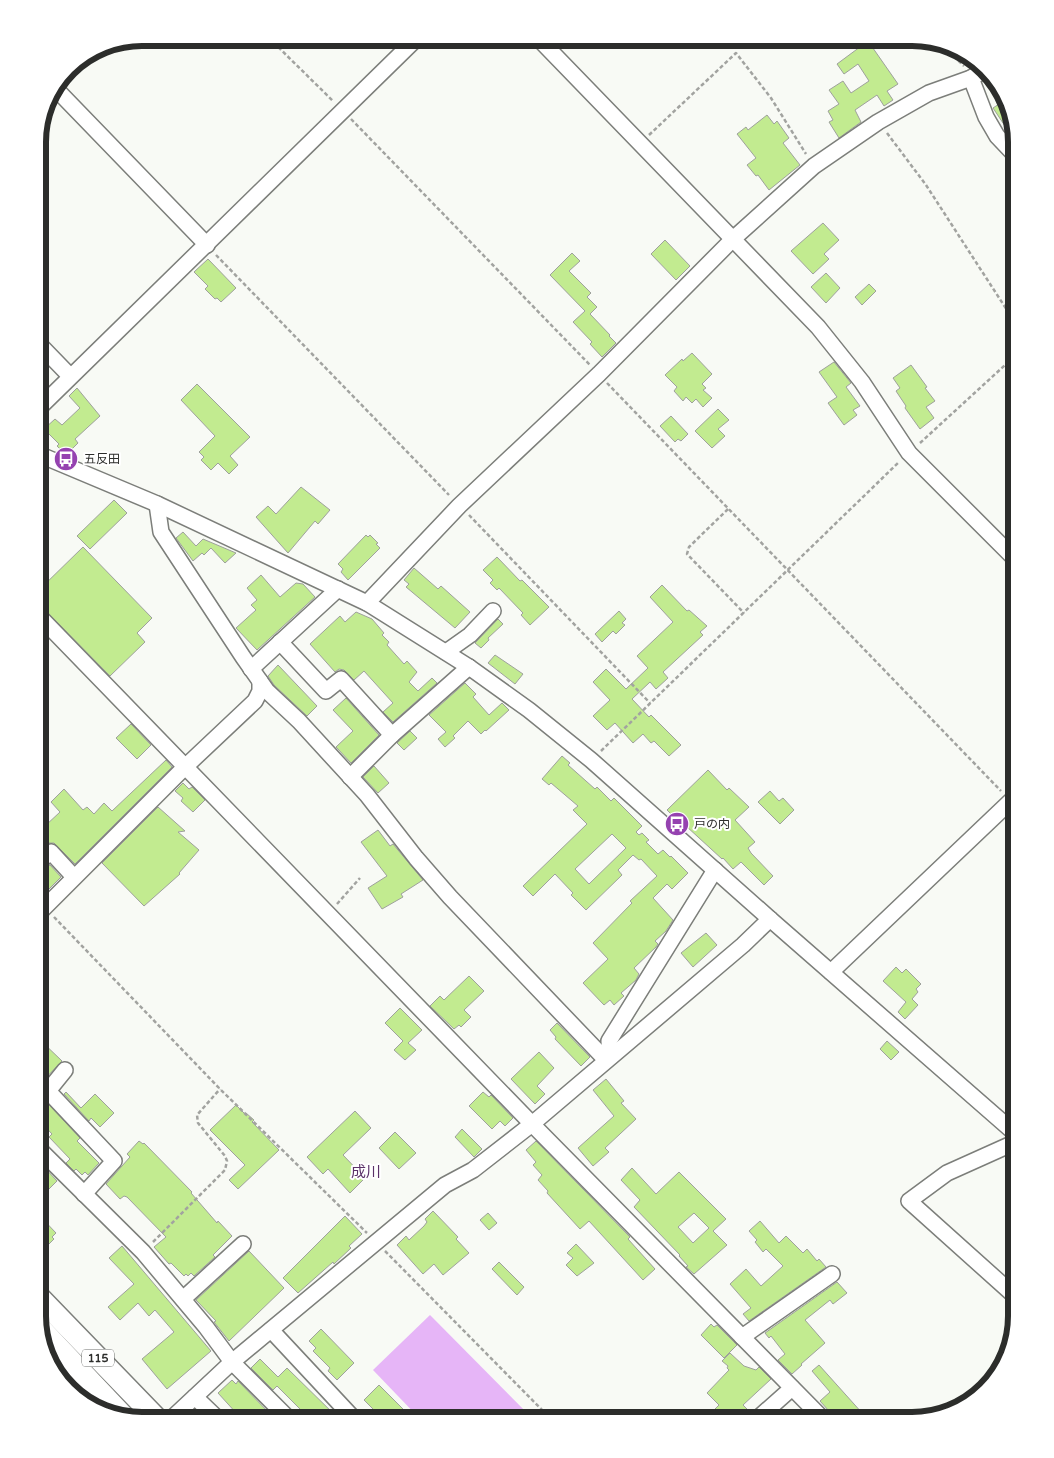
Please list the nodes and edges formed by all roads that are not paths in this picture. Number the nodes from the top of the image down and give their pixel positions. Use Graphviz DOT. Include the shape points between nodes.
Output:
graph roads {
  1 [pos="409,46"];
  2 [pos="546,46"];
  3 [pos="976,75"];
  4 [pos="60,93"];
  5 [pos="1008,148"];
  6 [pos="733,239"];
  7 [pos="207,245"];
  8 [pos="46,351"];
  9 [pos="70,376"];
  10 [pos="46,401"];
  11 [pos="46,457"];
  12 [pos="157,504"];
  13 [pos="1008,552"];
  14 [pos="338,589"];
  15 [pos="367,603"];
  16 [pos="493,611"];
  17 [pos="46,623"];
  18 [pos="280,642"];
  19 [pos="446,652"];
  20 [pos="469,667"];
  21 [pos="255,675"];
  22 [pos="392,735"];
  23 [pos="185,767"];
  24 [pos="350,777"];
  25 [pos="1008,805"];
  26 [pos="46,856"];
  27 [pos="715,870"];
  28 [pos="74,877"];
  29 [pos="46,905"];
  30 [pos="770,919"];
  31 [pos="831,972"];
  32 [pos="608,1058"];
  33 [pos="66,1070"];
  34 [pos="532,1124"];
  35 [pos="1008,1127"];
  36 [pos="1008,1146"];
  37 [pos="46,1156"];
  38 [pos="84,1194"];
  39 [pos="243,1244"];
  40 [pos="832,1274"];
  41 [pos="1008,1290"];
  42 [pos="183,1299"];
  43 [pos="46,1304"];
  44 [pos="271,1330"];
  45 [pos="742,1337"];
  46 [pos="50,1339"];
  47 [pos="232,1362"];
  48 [pos="792,1388"];
  49 [pos="195,1397"];
  50 [pos="114,1407"];
  51 [pos="150,1412"];
  52 [pos="179,1412"];
  53 [pos="211,1412"];
  54 [pos="282,1412"];
  55 [pos="348,1412"];
  56 [pos="765,1412"];
  57 [pos="816,1412"];
  1 -- 7 [label="street"];
  2 -- 6 [label="street"];
  3 -- 5 [label="street" via="986,117"];
  3 -- 6 [label="street" via="928,93 878,122 814,166"];
  4 -- 7 [label="street"];
  6 -- 13 [label="street" via="818,327 862,382 909,453"];
  6 -- 15 [label="street" via="599,374 459,506"];
  7 -- 9 [label="street"];
  8 -- 9 [label="street"];
  9 -- 10 [label="street"];
  11 -- 12 [label="street"];
  12 -- 14 [label="street"];
  12 -- 21 [label="street" via="161,532"];
  14 -- 15 [label="street"];
  14 -- 18 [label="street"];
  15 -- 19 [label="street"];
  16 -- 19 [label="street" via="470,635"];
  17 -- 23 [label="street"];
  18 -- 21 [label="street"];
  18 -- 22 [label="street" via="326,691 341,679"];
  19 -- 20 [label="street"];
  20 -- 22 [label="street"];
  20 -- 27 [label="street" via="591,760"];
  21 -- 23 [label="street" via="260,691 255,701"];
  21 -- 24 [label="street"];
  22 -- 24 [label="street"];
  23 -- 28 [label="street"];
  23 -- 34 [label="street"];
  24 -- 32 [label="street" via="450,897"];
  25 -- 31 [label="street"];
  26 -- 28 [label="street" via="51,852"];
  27 -- 30 [label="street"];
  27 -- 32 [label="street" via="609,1041"];
  28 -- 29 [label="street"];
  30 -- 31 [label="street"];
  30 -- 32 [label="street"];
  31 -- 35 [label="street"];
  32 -- 34 [label="street"];
  33 -- 38 [label="street" via="48,1091 114,1161"];
  34 -- 44 [label="street" via="473,1170 445,1185"];
  34 -- 45 [label="street"];
  36 -- 41 [label="street" via="947,1173 909,1200"];
  37 -- 38 [label="street"];
  38 -- 42 [label="street" via="143,1252"];
  39 -- 42 [label="street"];
  40 -- 45 [label="street"];
  42 -- 47 [label="street"];
  43 -- 51 [label="highway, 115"];
  44 -- 47 [label="street"];
  44 -- 55 [label="street"];
  45 -- 48 [label="street"];
  46 -- 50 [label="highway, 115"];
  47 -- 49 [label="street"];
  47 -- 54 [label="street"];
  48 -- 56 [label="street"];
  48 -- 57 [label="street"];
  49 -- 52 [label="street"];
  49 -- 53 [label="street"];
}
